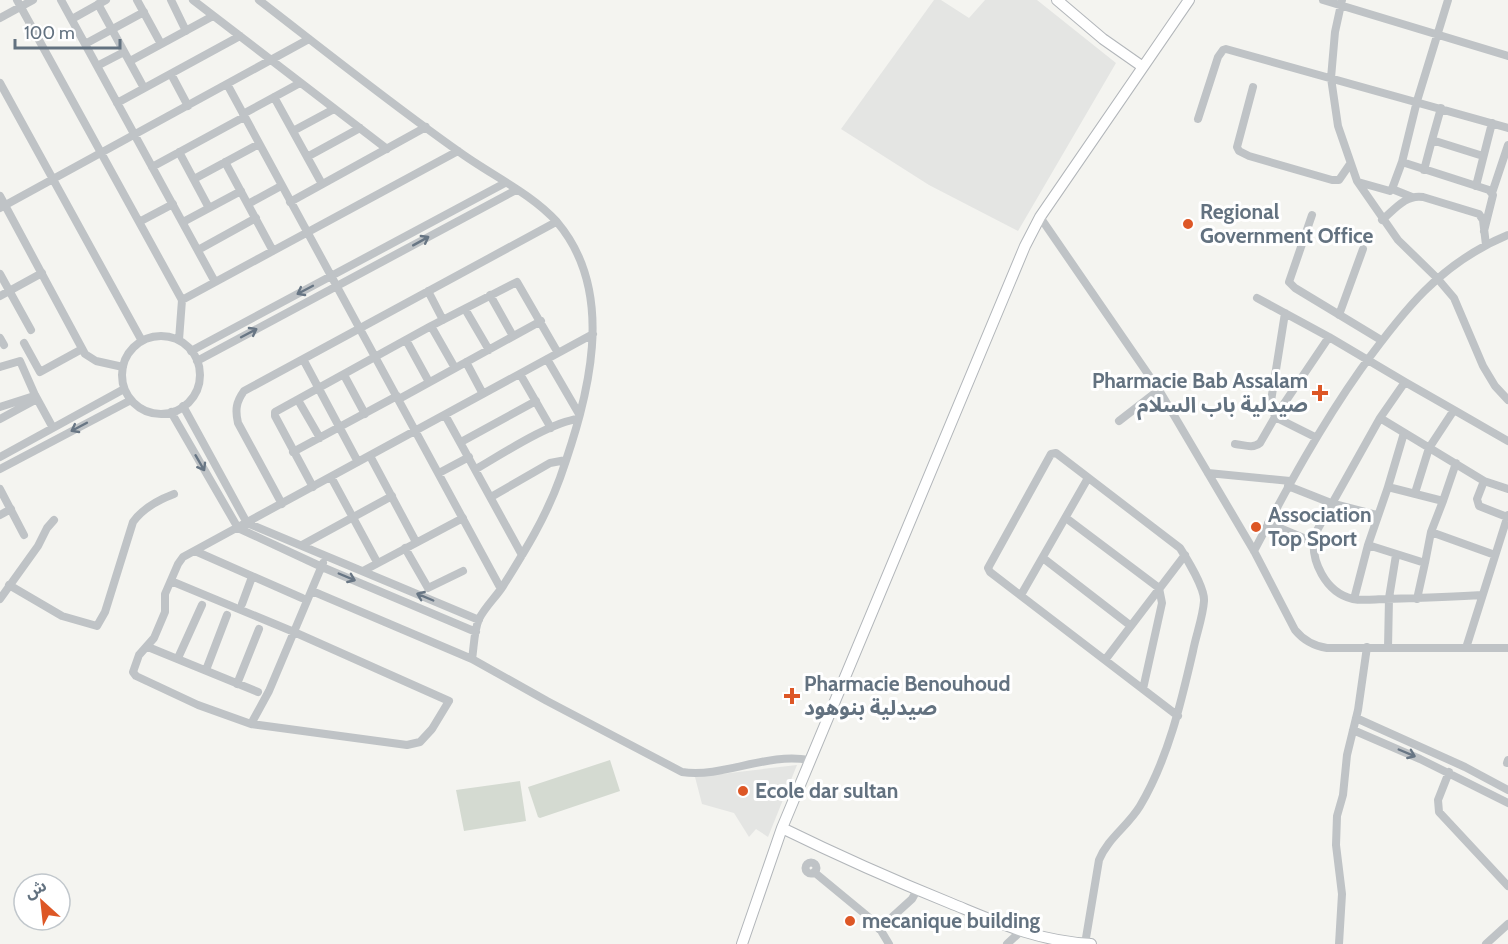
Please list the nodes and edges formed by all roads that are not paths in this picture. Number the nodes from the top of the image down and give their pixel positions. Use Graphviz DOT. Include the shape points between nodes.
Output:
graph roads {
  1 [pos="33,0"];
  2 [pos="62,0"];
  3 [pos="137,0"];
  4 [pos="171,0"];
  5 [pos="193,0"];
  6 [pos="259,0"];
  7 [pos="1057,0"];
  8 [pos="1189,0"];
  9 [pos="1323,0"];
  10 [pos="1448,0"];
  11 [pos="102,2"];
  12 [pos="19,3"];
  13 [pos="1342,3"];
  14 [pos="144,12"];
  15 [pos="213,16"];
  16 [pos="0,18"];
  17 [pos="72,19"];
  18 [pos="112,29"];
  19 [pos="186,31"];
  20 [pos="1437,35"];
  21 [pos="240,36"];
  22 [pos="309,39"];
  23 [pos="85,44"];
  24 [pos="161,44"];
  25 [pos="124,51"];
  26 [pos="1508,56"];
  27 [pos="271,60"];
  28 [pos="130,61"];
  29 [pos="97,66"];
  30 [pos="1143,67"];
  31 [pos="171,74"];
  32 [pos="1331,78"];
  33 [pos="0,83"];
  34 [pos="300,83"];
  35 [pos="227,84"];
  36 [pos="1253,87"];
  37 [pos="144,88"];
  38 [pos="274,97"];
  39 [pos="1417,101"];
  40 [pos="117,103"];
  41 [pos="188,105"];
  42 [pos="1441,108"];
  43 [pos="334,109"];
  44 [pos="244,115"];
  45 [pos="1198,119"];
  46 [pos="1492,123"];
  47 [pos="360,128"];
  48 [pos="426,128"];
  49 [pos="1508,128"];
  50 [pos="293,131"];
  51 [pos="135,135"];
  52 [pos="1432,140"];
  53 [pos="259,144"];
  54 [pos="1508,145"];
  55 [pos="387,149"];
  56 [pos="458,151"];
  57 [pos="179,152"];
  58 [pos="101,153"];
  59 [pos="1483,156"];
  60 [pos="307,157"];
  61 [pos="225,162"];
  62 [pos="1402,162"];
  63 [pos="1350,164"];
  64 [pos="152,167"];
  65 [pos="1424,170"];
  66 [pos="53,179"];
  67 [pos="194,179"];
  68 [pos="1357,181"];
  69 [pos="505,183"];
  70 [pos="322,184"];
  71 [pos="281,186"];
  72 [pos="1476,186"];
  73 [pos="1392,189"];
  74 [pos="516,190"];
  75 [pos="241,191"];
  76 [pos="1492,193"];
  77 [pos="0,196"];
  78 [pos="1412,197"];
  79 [pos="290,202"];
  80 [pos="172,204"];
  81 [pos="248,204"];
  82 [pos="3,207"];
  83 [pos="209,208"];
  84 [pos="1312,215"];
  85 [pos="1040,217"];
  86 [pos="256,218"];
  87 [pos="1382,220"];
  88 [pos="139,222"];
  89 [pos="183,222"];
  90 [pos="556,222"];
  91 [pos="1484,231"];
  92 [pos="306,233"];
  93 [pos="1506,237"];
  94 [pos="1486,245"];
  95 [pos="1363,249"];
  96 [pos="198,250"];
  97 [pos="273,251"];
  98 [pos="42,273"];
  99 [pos="0,274"];
  100 [pos="330,276"];
  101 [pos="1437,278"];
  102 [pos="215,282"];
  103 [pos="336,287"];
  104 [pos="9,291"];
  105 [pos="428,291"];
  106 [pos="490,295"];
  107 [pos="0,296"];
  108 [pos="1257,298"];
  109 [pos="182,300"];
  110 [pos="465,309"];
  111 [pos="1285,313"];
  112 [pos="1339,315"];
  113 [pos="443,320"];
  114 [pos="541,321"];
  115 [pos="432,326"];
  116 [pos="360,328"];
  117 [pos="31,330"];
  118 [pos="593,334"];
  119 [pos="513,336"];
  120 [pos="1329,337"];
  121 [pos="179,340"];
  122 [pos="406,340"];
  123 [pos="1381,340"];
  124 [pos="142,341"];
  125 [pos="24,343"];
  126 [pos="82,349"];
  127 [pos="489,350"];
  128 [pos="191,351"];
  129 [pos="558,353"];
  130 [pos="376,358"];
  131 [pos="303,359"];
  132 [pos="547,359"];
  133 [pos="1368,360"];
  134 [pos="197,361"];
  135 [pos="466,362"];
  136 [pos="0,367"];
  137 [pos="123,367"];
  138 [pos="455,368"];
  139 [pos="520,374"];
  140 [pos="344,375"];
  141 [pos="429,382"];
  142 [pos="1405,382"];
  143 [pos="124,389"];
  144 [pos="318,389"];
  145 [pos="1159,390"];
  146 [pos="483,394"];
  147 [pos="36,397"];
  148 [pos="398,398"];
  149 [pos="131,400"];
  150 [pos="298,400"];
  151 [pos="1508,400"];
  152 [pos="536,401"];
  153 [pos="183,406"];
  154 [pos="0,407"];
  155 [pos="1454,410"];
  156 [pos="171,412"];
  157 [pos="365,414"];
  158 [pos="445,415"];
  159 [pos="579,417"];
  160 [pos="1275,417"];
  161 [pos="1380,418"];
  162 [pos="0,419"];
  163 [pos="1119,421"];
  164 [pos="339,427"];
  165 [pos="53,428"];
  166 [pos="551,428"];
  167 [pos="416,431"];
  168 [pos="1404,433"];
  169 [pos="1316,437"];
  170 [pos="320,438"];
  171 [pos="461,441"];
  172 [pos="1508,441"];
  173 [pos="1235,444"];
  174 [pos="1430,448"];
  175 [pos="293,452"];
  176 [pos="370,456"];
  177 [pos="0,457"];
  178 [pos="470,457"];
  179 [pos="566,460"];
  180 [pos="358,462"];
  181 [pos="1456,463"];
  182 [pos="476,468"];
  183 [pos="0,469"];
  184 [pos="439,473"];
  185 [pos="1208,473"];
  186 [pos="332,477"];
  187 [pos="1088,478"];
  188 [pos="1484,481"];
  189 [pos="1289,484"];
  190 [pos="313,487"];
  191 [pos="1388,487"];
  192 [pos="0,489"];
  193 [pos="1508,489"];
  194 [pos="1415,493"];
  195 [pos="174,494"];
  196 [pos="392,496"];
  197 [pos="491,496"];
  198 [pos="1443,501"];
  199 [pos="1331,503"];
  200 [pos="282,504"];
  201 [pos="11,509"];
  202 [pos="0,515"];
  203 [pos="1377,515"];
  204 [pos="1508,516"];
  205 [pos="354,517"];
  206 [pos="463,518"];
  207 [pos="1066,518"];
  208 [pos="54,520"];
  209 [pos="247,523"];
  210 [pos="1268,523"];
  211 [pos="238,528"];
  212 [pos="1431,532"];
  213 [pos="24,535"];
  214 [pos="416,542"];
  215 [pos="1313,542"];
  216 [pos="302,545"];
  217 [pos="1368,545"];
  218 [pos="405,548"];
  219 [pos="195,551"];
  220 [pos="1254,551"];
  221 [pos="522,555"];
  222 [pos="1185,555"];
  223 [pos="1396,555"];
  224 [pos="1495,555"];
  225 [pos="327,556"];
  226 [pos="1042,558"];
  227 [pos="377,562"];
  228 [pos="1425,563"];
  229 [pos="322,567"];
  230 [pos="363,571"];
  231 [pos="463,571"];
  232 [pos="252,577"];
  233 [pos="171,581"];
  234 [pos="9,585"];
  235 [pos="501,588"];
  236 [pos="1159,588"];
  237 [pos="312,591"];
  238 [pos="1022,595"];
  239 [pos="1482,595"];
  240 [pos="302,598"];
  241 [pos="1389,598"];
  242 [pos="0,599"];
  243 [pos="1354,599"];
  244 [pos="1417,599"];
  245 [pos="202,604"];
  246 [pos="242,604"];
  247 [pos="226,615"];
  248 [pos="479,620"];
  249 [pos="1131,626"];
  250 [pos="259,629"];
  251 [pos="294,632"];
  252 [pos="476,632"];
  253 [pos="148,647"];
  254 [pos="1367,647"];
  255 [pos="1388,648"];
  256 [pos="1466,648"];
  257 [pos="1508,648"];
  258 [pos="178,658"];
  259 [pos="472,659"];
  260 [pos="1106,660"];
  261 [pos="206,670"];
  262 [pos="237,684"];
  263 [pos="1143,689"];
  264 [pos="258,693"];
  265 [pos="1178,716"];
  266 [pos="1356,718"];
  267 [pos="251,724"];
  268 [pos="1353,730"];
  269 [pos="809,760"];
  270 [pos="1449,772"];
  271 [pos="1508,790"];
  272 [pos="1508,803"];
  273 [pos="782,828"];
  274 [pos="814,872"];
  275 [pos="1508,886"];
  276 [pos="917,890"];
  277 [pos="1508,924"];
  278 [pos="879,929"];
  279 [pos="1020,932"];
  280 [pos="742,944"];
  281 [pos="889,944"];
  282 [pos="1007,944"];
  283 [pos="1085,944"];
  284 [pos="1091,944"];
  285 [pos="1339,944"];
  286 [pos="1486,944"];
  1 -- 12 [label="street"];
  2 -- 17 [label="street"];
  3 -- 14 [label="street"];
  4 -- 19 [label="street"];
  5 -- 15 [label="street"];
  6 -- 22 [label="street"];
  7 -- 30 [label="main road"];
  8 -- 30 [label="main road"];
  9 -- 13 [label="street"];
  10 -- 20 [label="street"];
  11 -- 17 [label="street"];
  11 -- 18 [label="street"];
  12 -- 16 [label="street"];
  12 -- 58 [label="street"];
  13 -- 20 [label="street"];
  13 -- 32 [label="street"];
  14 -- 18 [label="street"];
  14 -- 24 [label="street"];
  15 -- 19 [label="street"];
  15 -- 21 [label="street"];
  17 -- 23 [label="street"];
  18 -- 23 [label="street"];
  18 -- 25 [label="street"];
  19 -- 24 [label="street"];
  20 -- 26 [label="street"];
  20 -- 39 [label="street"];
  21 -- 27 [label="street"];
  21 -- 31 [label="street"];
  22 -- 27 [label="street"];
  22 -- 48 [label="street"];
  23 -- 29 [label="street"];
  24 -- 28 [label="street"];
  25 -- 28 [label="street"];
  25 -- 29 [label="street"];
  27 -- 34 [label="street"];
  27 -- 35 [label="street"];
  28 -- 37 [label="street"];
  29 -- 40 [label="street"];
  30 -- 85 [label="main road"];
  31 -- 37 [label="street"];
  31 -- 41 [label="street"];
  32 -- 39 [label="street"];
  32 -- 45 [label="street" via="1223,50"];
  32 -- 63 [label="street" via="1338,126"];
  33 -- 66 [label="street"];
  34 -- 38 [label="street"];
  34 -- 43 [label="street"];
  35 -- 41 [label="street"];
  35 -- 44 [label="street"];
  36 -- 63 [label="street" via="1239,151 1332,180 1340,180"];
  37 -- 40 [label="street"];
  38 -- 44 [label="street"];
  38 -- 50 [label="street"];
  39 -- 42 [label="street"];
  39 -- 62 [label="street"];
  40 -- 51 [label="street"];
  41 -- 51 [label="street"];
  42 -- 46 [label="street"];
  42 -- 52 [label="street"];
  43 -- 47 [label="street"];
  43 -- 50 [label="street"];
  44 -- 53 [label="street"];
  44 -- 57 [label="street"];
  46 -- 49 [label="street"];
  46 -- 59 [label="street"];
  47 -- 55 [label="street"];
  47 -- 60 [label="street"];
  48 -- 55 [label="street"];
  48 -- 56 [label="street"];
  50 -- 60 [label="street"];
  51 -- 58 [label="street"];
  51 -- 64 [label="street"];
  52 -- 59 [label="street"];
  52 -- 65 [label="street"];
  53 -- 61 [label="street"];
  53 -- 71 [label="street"];
  54 -- 76 [label="street"];
  55 -- 70 [label="street"];
  56 -- 69 [label="street"];
  56 -- 92 [label="street"];
  57 -- 64 [label="street"];
  57 -- 67 [label="street"];
  58 -- 66 [label="street"];
  58 -- 88 [label="street"];
  59 -- 72 [label="street"];
  60 -- 70 [label="street"];
  61 -- 67 [label="street"];
  61 -- 75 [label="street"];
  62 -- 65 [label="street"];
  62 -- 73 [label="street"];
  63 -- 68 [label="street"];
  64 -- 80 [label="street"];
  65 -- 72 [label="street"];
  66 -- 82 [label="street"];
  66 -- 124 [label="street"];
  67 -- 83 [label="street"];
  68 -- 73 [label="street"];
  68 -- 87 [label="street"];
  69 -- 74 [label="street"];
  69 -- 100 [label="street"];
  70 -- 79 [label="street"];
  71 -- 79 [label="street"];
  71 -- 81 [label="street"];
  72 -- 76 [label="street"];
  73 -- 78 [label="street"];
  74 -- 90 [label="street"];
  103 -- 74 [label="street, one-way"];
  75 -- 81 [label="street"];
  75 -- 83 [label="street"];
  76 -- 91 [label="street"];
  77 -- 82 [label="street"];
  78 -- 87 [label="street"];
  78 -- 91 [label="street" via="1479,214"];
  79 -- 92 [label="street"];
  80 -- 88 [label="street"];
  80 -- 89 [label="street"];
  81 -- 86 [label="street"];
  82 -- 98 [label="street"];
  83 -- 89 [label="street"];
  84 -- 112 [label="street" via="1289,282"];
  85 -- 145 [label="street"];
  85 -- 269 [label="main road"];
  86 -- 96 [label="street"];
  86 -- 97 [label="street"];
  87 -- 101 [label="street"];
  88 -- 109 [label="street"];
  89 -- 96 [label="street"];
  90 -- 105 [label="street"];
  90 -- 118 [label="street" via="571,243 588,285"];
  91 -- 94 [label="street"];
  92 -- 97 [label="street"];
  92 -- 100 [label="street"];
  93 -- 94 [label="street"];
  94 -- 101 [label="street"];
  95 -- 112 [label="street"];
  96 -- 102 [label="street"];
  97 -- 102 [label="street"];
  98 -- 104 [label="street"];
  98 -- 126 [label="street"];
  99 -- 104 [label="street"];
  100 -- 103 [label="street"];
  100 -- 128 [label="street, one-way"];
  101 -- 123 [label="street"];
  101 -- 151 [label="street" via="1454,298 1490,377"];
  102 -- 109 [label="street"];
  103 -- 116 [label="street"];
  134 -- 103 [label="street, one-way"];
  104 -- 107 [label="street"];
  104 -- 117 [label="street"];
  105 -- 113 [label="street"];
  105 -- 116 [label="street"];
  106 -- 110 [label="street"];
  106 -- 114 [label="street" via="517,282"];
  106 -- 119 [label="street"];
  108 -- 111 [label="street"];
  109 -- 121 [label="street"];
  110 -- 113 [label="street"];
  110 -- 127 [label="street"];
  111 -- 120 [label="street"];
  111 -- 160 [label="street" via="1271,401"];
  112 -- 123 [label="street"];
  113 -- 115 [label="street"];
  114 -- 119 [label="street"];
  114 -- 129 [label="street"];
  115 -- 122 [label="street"];
  115 -- 138 [label="street"];
  116 -- 130 [label="street"];
  116 -- 131 [label="street"];
  118 -- 129 [label="street"];
  118 -- 159 [label="street"];
  119 -- 127 [label="street"];
  120 -- 133 [label="street"];
  120 -- 160 [label="street"];
  121 -- 124 [label="street" via="167,336"];
  121 -- 128 [label="street"];
  122 -- 130 [label="street"];
  122 -- 141 [label="street"];
  123 -- 133 [label="street"];
  124 -- 137 [label="street" via="132,349"];
  125 -- 126 [label="street" via="40,372"];
  126 -- 137 [label="street" via="96,361"];
  127 -- 135 [label="street"];
  128 -- 134 [label="street"];
  129 -- 132 [label="street"];
  130 -- 140 [label="street"];
  130 -- 148 [label="street"];
  131 -- 144 [label="street"];
  131 -- 200 [label="street" via="244,391 235,411"];
  132 -- 139 [label="street"];
  132 -- 159 [label="street"];
  133 -- 142 [label="street"];
  133 -- 169 [label="street"];
  134 -- 153 [label="street" via="198,386"];
  135 -- 138 [label="street"];
  135 -- 146 [label="street"];
  136 -- 147 [label="street" via="20,361"];
  137 -- 143 [label="street"];
  138 -- 141 [label="street"];
  139 -- 146 [label="street"];
  139 -- 152 [label="street"];
  140 -- 144 [label="street"];
  140 -- 157 [label="street"];
  141 -- 148 [label="street"];
  142 -- 155 [label="street"];
  142 -- 161 [label="street"];
  143 -- 149 [label="street"];
  143 -- 165 [label="street"];
  144 -- 150 [label="street"];
  144 -- 164 [label="street"];
  145 -- 163 [label="street"];
  145 -- 185 [label="street"];
  146 -- 158 [label="street"];
  147 -- 154 [label="street"];
  147 -- 162 [label="street"];
  147 -- 165 [label="street"];
  148 -- 157 [label="street"];
  148 -- 167 [label="street"];
  149 -- 156 [label="street" via="150,412"];
  149 -- 183 [label="street, one-way"];
  150 -- 170 [label="street"];
  150 -- 175 [label="street" via="274,414"];
  152 -- 166 [label="street"];
  152 -- 171 [label="street"];
  153 -- 156 [label="street"];
  153 -- 209 [label="street"];
  155 -- 172 [label="street"];
  155 -- 174 [label="street"];
  156 -- 211 [label="street, one-way"];
  157 -- 164 [label="street"];
  158 -- 167 [label="street"];
  158 -- 171 [label="street"];
  159 -- 166 [label="street"];
  159 -- 179 [label="street"];
  160 -- 169 [label="street"];
  160 -- 173 [label="street" via="1257,446"];
  161 -- 168 [label="street"];
  161 -- 199 [label="street"];
  164 -- 170 [label="street"];
  164 -- 180 [label="street"];
  165 -- 177 [label="street"];
  166 -- 182 [label="street"];
  167 -- 176 [label="street"];
  167 -- 184 [label="street"];
  168 -- 174 [label="street"];
  168 -- 191 [label="street"];
  169 -- 189 [label="street"];
  170 -- 175 [label="street"];
  171 -- 178 [label="street"];
  174 -- 181 [label="street"];
  174 -- 194 [label="street"];
  175 -- 190 [label="street"];
  176 -- 180 [label="street"];
  176 -- 196 [label="street"];
  178 -- 182 [label="street"];
  178 -- 184 [label="street"];
  179 -- 197 [label="street" via="550,463"];
  179 -- 221 [label="street" via="548,507"];
  180 -- 186 [label="street"];
  181 -- 188 [label="street"];
  181 -- 198 [label="street"];
  182 -- 197 [label="street"];
  184 -- 206 [label="street"];
  185 -- 189 [label="street"];
  185 -- 220 [label="street"];
  186 -- 190 [label="street"];
  186 -- 205 [label="street"];
  187 -- 207 [label="street"];
  187 -- 222 [label="street"];
  187 -- 238 [label="street" via="1056,453 1051,454 988,568"];
  188 -- 193 [label="street"];
  188 -- 204 [label="street" via="1479,506"];
  189 -- 199 [label="street"];
  189 -- 210 [label="street"];
  190 -- 200 [label="street"];
  191 -- 194 [label="street"];
  191 -- 203 [label="street"];
  192 -- 201 [label="street"];
  194 -- 198 [label="street"];
  195 -- 234 [label="street" via="147,508 133,522 97,626 63,616"];
  196 -- 205 [label="street"];
  196 -- 214 [label="street"];
  197 -- 221 [label="street"];
  198 -- 212 [label="street"];
  199 -- 203 [label="street"];
  199 -- 215 [label="street"];
  200 -- 209 [label="street"];
  201 -- 202 [label="street"];
  201 -- 213 [label="street"];
  203 -- 217 [label="street"];
  204 -- 224 [label="street"];
  205 -- 216 [label="street"];
  205 -- 227 [label="street"];
  206 -- 214 [label="street"];
  206 -- 235 [label="street"];
  207 -- 226 [label="street"];
  207 -- 236 [label="street"];
  208 -- 234 [label="street"];
  209 -- 211 [label="street"];
  209 -- 216 [label="street"];
  210 -- 215 [label="street"];
  210 -- 220 [label="street"];
  211 -- 219 [label="street"];
  211 -- 229 [label="street"];
  212 -- 224 [label="street"];
  212 -- 228 [label="street"];
  214 -- 218 [label="street"];
  215 -- 243 [label="street" via="1324,578 1338,592"];
  216 -- 225 [label="street"];
  217 -- 223 [label="street"];
  217 -- 243 [label="street"];
  218 -- 227 [label="street"];
  218 -- 231 [label="street" via="428,588"];
  219 -- 232 [label="street"];
  219 -- 233 [label="street" via="179,561"];
  220 -- 254 [label="street" via="1292,625 1304,639 1321,647"];
  221 -- 235 [label="street"];
  222 -- 236 [label="street"];
  222 -- 265 [label="street" via="1204,599"];
  223 -- 228 [label="street"];
  223 -- 241 [label="street"];
  224 -- 239 [label="street"];
  225 -- 229 [label="street"];
  225 -- 230 [label="street"];
  226 -- 238 [label="street"];
  226 -- 249 [label="street"];
  227 -- 230 [label="street"];
  228 -- 244 [label="street"];
  229 -- 237 [label="street"];
  229 -- 252 [label="street, one-way"];
  248 -- 230 [label="street, one-way"];
  232 -- 240 [label="street"];
  232 -- 246 [label="street"];
  233 -- 251 [label="street"];
  233 -- 253 [label="street" via="165,612"];
  234 -- 242 [label="street"];
  235 -- 248 [label="street"];
  236 -- 249 [label="street"];
  236 -- 263 [label="street" via="1162,603"];
  237 -- 251 [label="street"];
  237 -- 259 [label="street"];
  238 -- 260 [label="street"];
  239 -- 244 [label="street"];
  239 -- 256 [label="street"];
  241 -- 243 [label="street"];
  241 -- 244 [label="street"];
  241 -- 255 [label="street"];
  245 -- 258 [label="street"];
  247 -- 261 [label="street"];
  248 -- 252 [label="street"];
  249 -- 260 [label="street"];
  250 -- 262 [label="street"];
  251 -- 267 [label="street"];
  251 -- 267 [label="street" via="449,701 420,742 407,745"];
  252 -- 259 [label="street"];
  253 -- 258 [label="street"];
  253 -- 267 [label="street" via="139,655 133,672 136,676"];
  254 -- 255 [label="street"];
  254 -- 266 [label="street"];
  255 -- 256 [label="street"];
  256 -- 257 [label="street"];
  258 -- 261 [label="street"];
  259 -- 269 [label="street" via="682,772 700,773 792,757"];
  260 -- 263 [label="street"];
  261 -- 262 [label="street"];
  262 -- 264 [label="street"];
  263 -- 265 [label="street"];
  265 -- 283 [label="street" via="1148,792 1130,822 1104,847"];
  266 -- 268 [label="street"];
  266 -- 271 [label="street"];
  268 -- 270 [label="street, one-way"];
  268 -- 285 [label="street" via="1336,825 1342,894"];
  269 -- 273 [label="main road"];
  270 -- 272 [label="street"];
  270 -- 275 [label="street" via="1438,800 1439,812"];
  273 -- 276 [label="main road"];
  273 -- 280 [label="main road"];
  274 -- 278 [label="street"];
  276 -- 278 [label="street"];
  276 -- 279 [label="main road"];
  277 -- 286 [label="street"];
  278 -- 281 [label="street"];
  279 -- 282 [label="street"];
  279 -- 283 [label="main road"];
  283 -- 284 [label="main road"];
}
